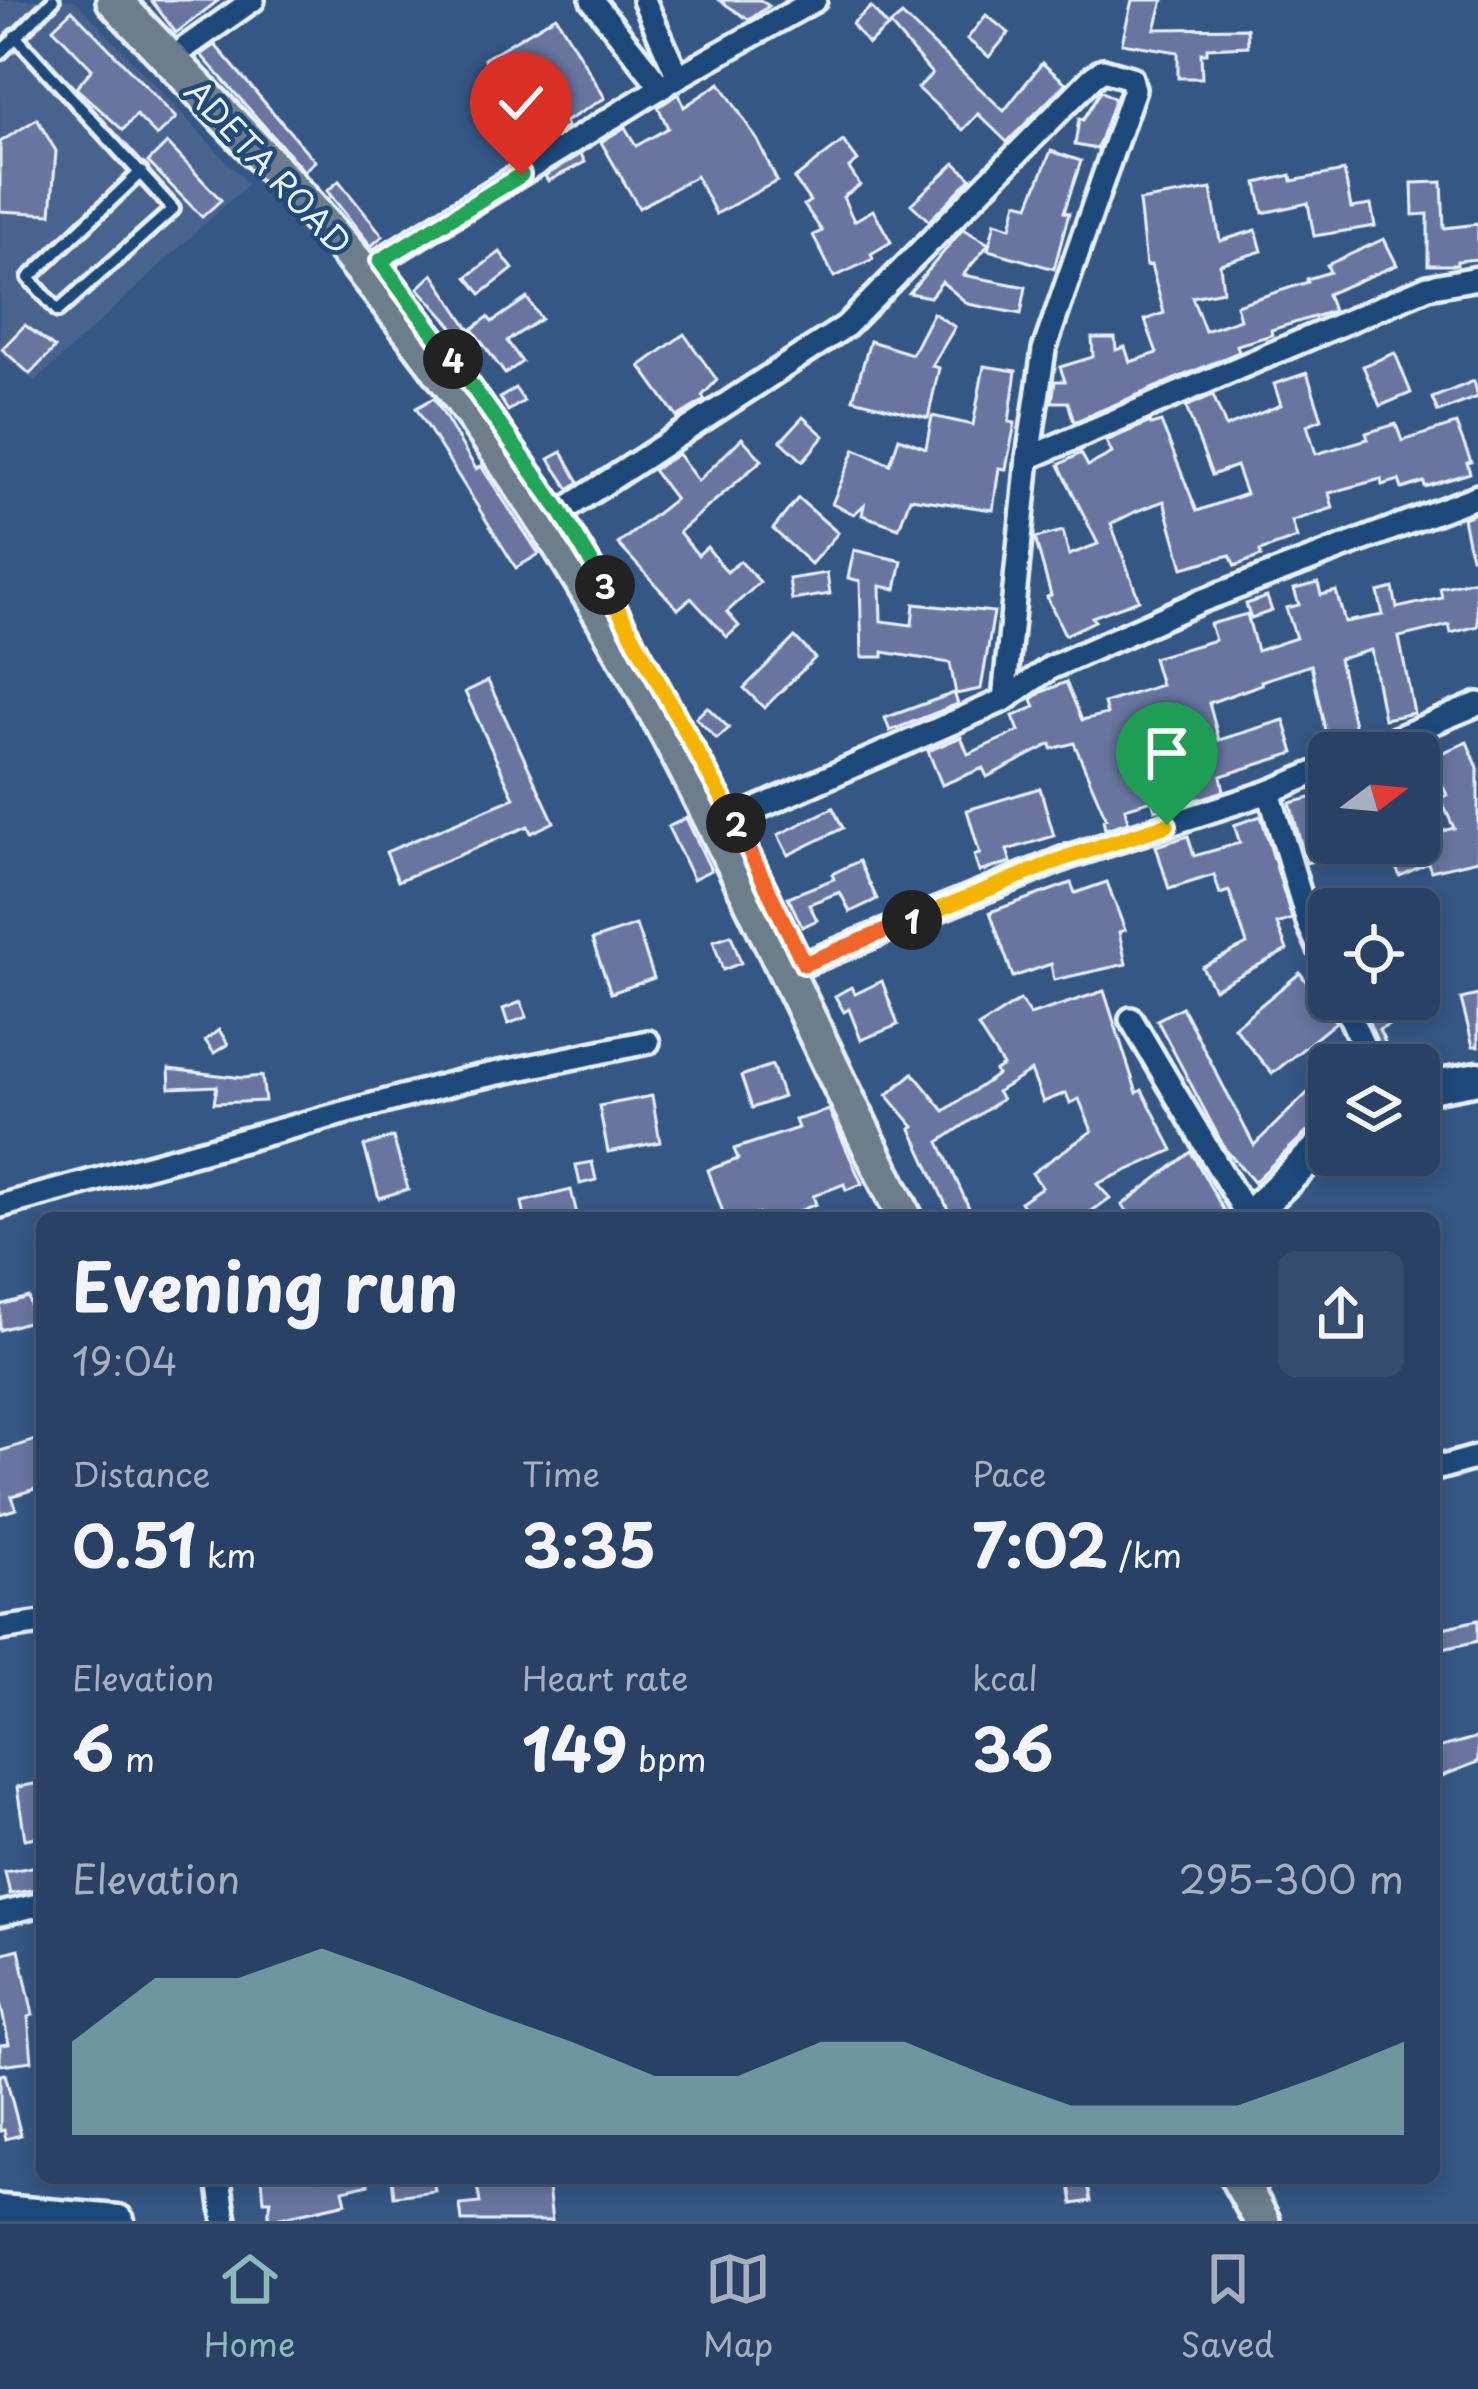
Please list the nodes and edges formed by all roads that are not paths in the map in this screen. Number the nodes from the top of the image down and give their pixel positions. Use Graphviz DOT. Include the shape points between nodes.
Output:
graph roads {
  1 [pos="53,0"];
  2 [pos="114,0"];
  3 [pos="140,0"];
  4 [pos="253,0"];
  5 [pos="592,0"];
  6 [pos="644,0"];
  7 [pos="814,0"];
  8 [pos="16,36"];
  9 [pos="185,48"];
  10 [pos="0,53"];
  11 [pos="670,83"];
  12 [pos="141,172"];
  13 [pos="380,261"];
  14 [pos="1478,278"];
  15 [pos="1028,458"];
  16 [pos="1478,496"];
  17 [pos="561,512"];
  18 [pos="1004,700"];
  19 [pos="1478,704"];
  20 [pos="1412,732"];
  21 [pos="1308,776"];
  22 [pos="1269,792"];
  23 [pos="734,819"];
  24 [pos="1308,922"];
  25 [pos="804,964"];
  26 [pos="1131,1019"];
  27 [pos="648,1042"];
  28 [pos="1478,1078"];
  29 [pos="1440,1085"];
  30 [pos="1308,1159"];
  31 [pos="0,1206"];
  32 [pos="901,1212"];
  33 [pos="926,1212"];
  34 [pos="1244,1212"];
  35 [pos="1254,1212"];
  36 [pos="1478,1456"];
  37 [pos="1440,1467"];
  38 [pos="36,1624"];
  39 [pos="0,1629"];
  40 [pos="36,1905"];
  41 [pos="0,1914"];
  42 [pos="220,2184"];
  43 [pos="1241,2184"];
  44 [pos="1267,2184"];
  45 [pos="6,2214"];
  46 [pos="118,2221"];
  47 [pos="225,2221"];
  48 [pos="1262,2221"];
  49 [pos="1287,2221"];
  1 -- 8 [label="lane"];
  2 -- 32 [label="main road, ADETA ROAD" via="358,265 545,523 717,828"];
  3 -- 9 [label="main road, ADETA ROAD"];
  4 -- 9 [label="street"];
  5 -- 11 [label="street"];
  6 -- 11 [label="street"];
  7 -- 11 [label="street"];
  8 -- 10 [label="lane"];
  8 -- 12 [label="lane"];
  9 -- 13 [label="main road, ADETA ROAD"];
  11 -- 13 [label="street"];
  12 -- 12 [label="lane" via="173,209 58,311 29,278"];
  13 -- 17 [label="main road, ADETA ROAD"];
  14 -- 15 [label="street" via="1428,287"];
  15 -- 17 [label="street" via="1044,350 1134,89 1132,78 1117,71 1092,78 846,326"];
  15 -- 18 [label="street"];
  16 -- 18 [label="street" via="1201,601 1051,668"];
  17 -- 23 [label="main road, ADETA ROAD"];
  18 -- 23 [label="street"];
  19 -- 20 [label="street"];
  21 -- 22 [label="street"];
  22 -- 24 [label="street"];
  22 -- 25 [label="street" via="1065,858"];
  23 -- 25 [label="main road, ADETA ROAD"];
  25 -- 33 [label="main road, ADETA ROAD"];
  26 -- 34 [label="street"];
  27 -- 31 [label="street" via="465,1080"];
  28 -- 29 [label="street"];
  30 -- 35 [label="street"];
  36 -- 37 [label="street"];
  38 -- 39 [label="street"];
  40 -- 41 [label="street"];
  42 -- 47 [label="street"];
  43 -- 48 [label="main road"];
  44 -- 49 [label="main road"];
  45 -- 46 [label="street"];
}
